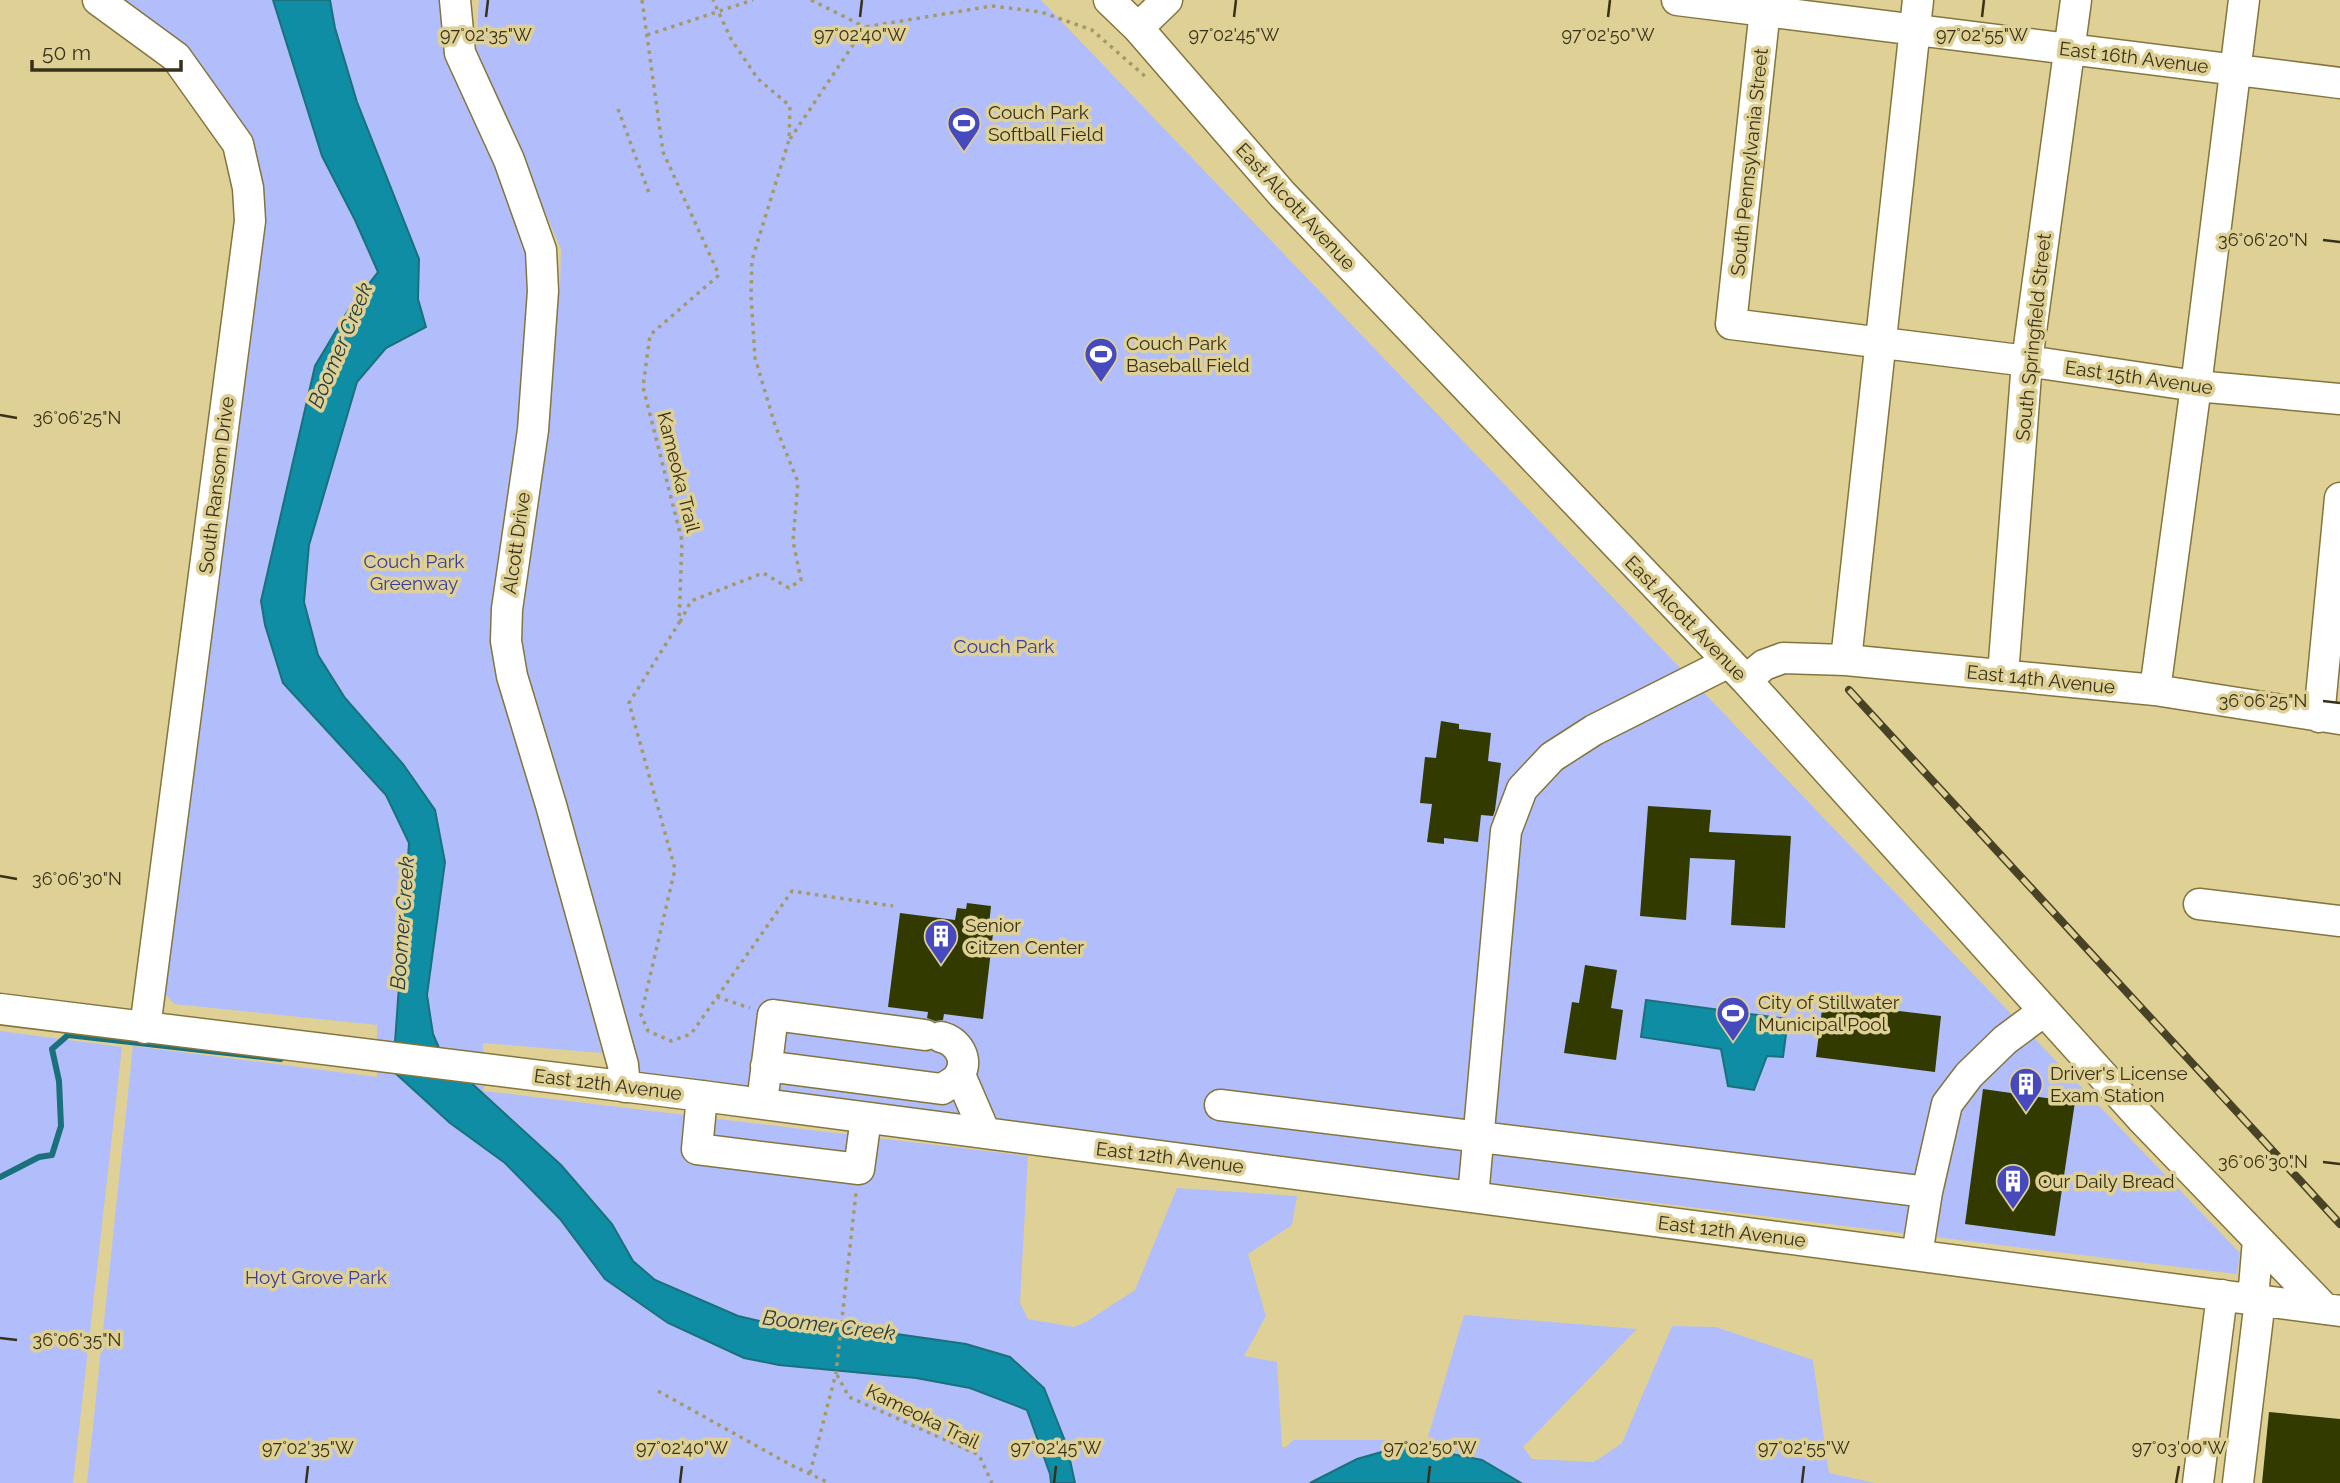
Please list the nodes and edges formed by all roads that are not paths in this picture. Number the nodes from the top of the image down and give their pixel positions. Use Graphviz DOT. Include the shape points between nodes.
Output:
graph roads {
  1 [pos="98,0"];
  2 [pos="455,0"];
  3 [pos="1109,0"];
  4 [pos="1167,0"];
  5 [pos="1677,0"];
  6 [pos="1918,0"];
  7 [pos="2076,0"];
  8 [pos="2244,0"];
  9 [pos="1766,6"];
  10 [pos="1138,29"];
  11 [pos="1915,30"];
  12 [pos="2069,49"];
  13 [pos="2235,70"];
  14 [pos="2340,83"];
  15 [pos="1731,324"];
  16 [pos="1881,342"];
  17 [pos="2027,361"];
  18 [pos="2196,386"];
  19 [pos="2340,399"];
  20 [pos="2340,498"];
  21 [pos="1846,660"];
  22 [pos="1737,671"];
  23 [pos="2003,675"];
  24 [pos="2155,690"];
  25 [pos="2329,718"];
  26 [pos="2199,904"];
  27 [pos="2340,921"];
  28 [pos="0,1009"];
  29 [pos="2045,1011"];
  30 [pos="145,1028"];
  31 [pos="766,1066"];
  32 [pos="951,1082"];
  33 [pos="625,1087"];
  34 [pos="702,1096"];
  35 [pos="762,1104"];
  36 [pos="1220,1105"];
  37 [pos="866,1118"];
  38 [pos="955,1129"];
  39 [pos="985,1133"];
  40 [pos="1477,1137"];
  41 [pos="1927,1192"];
  42 [pos="1473,1197"];
  43 [pos="2258,1240"];
  44 [pos="1917,1255"];
  45 [pos="2222,1295"];
  46 [pos="2256,1300"];
  47 [pos="2332,1310"];
  48 [pos="2198,1483"];
  49 [pos="2238,1483"];
  1 -- 30 [label="street, South Ransom Drive" via="176,57 238,144 250,221"];
  2 -- 33 [label="street, Alcott Drive" via="460,54 509,160 541,250 543,291 533,430 506,641 512,676 623,1065"];
  3 -- 10 [label="street, East Alcott Avenue"];
  4 -- 10 [label="street"];
  5 -- 9 [label="street, East 16th Avenue"];
  6 -- 11 [label="street"];
  7 -- 12 [label="street, South Springfield Street"];
  8 -- 13 [label="street"];
  9 -- 11 [label="street, East 16th Avenue"];
  9 -- 15 [label="street, South Pennsylvania Street"];
  10 -- 22 [label="street, East Alcott Avenue" via="1282,194"];
  11 -- 12 [label="street, East 16th Avenue"];
  11 -- 16 [label="street"];
  12 -- 13 [label="street, East 16th Avenue"];
  12 -- 17 [label="street, South Springfield Street"];
  13 -- 14 [label="street, East 16th Avenue"];
  13 -- 18 [label="street"];
  15 -- 16 [label="street, East 15th Avenue"];
  16 -- 17 [label="street, East 15th Avenue"];
  16 -- 21 [label="street"];
  17 -- 18 [label="street, East 15th Avenue"];
  17 -- 23 [label="street, South Springfield Street"];
  18 -- 19 [label="street, East 15th Avenue"];
  18 -- 24 [label="street"];
  20 -- 25 [label="street"];
  21 -- 22 [label="street, East 14th Avenue" via="1783,658"];
  21 -- 23 [label="street, East 14th Avenue"];
  22 -- 29 [label="street, East Alcott Avenue"];
  22 -- 40 [label="street, East 14th Avenue" via="1594,730 1552,757 1522,789 1506,831"];
  23 -- 24 [label="street, East 14th Avenue"];
  24 -- 25 [label="street, East 14th Avenue"];
  26 -- 27 [label="street"];
  28 -- 30 [label="street, East 12th Avenue"];
  29 -- 41 [label="street" via="1987,1057 1947,1104"];
  29 -- 43 [label="street, East Alcott Avenue"];
  30 -- 33 [label="street, East 12th Avenue"];
  31 -- 32 [label="street"];
  31 -- 32 [label="street" via="773,1015 953,1041 963,1063"];
  31 -- 35 [label="street"];
  32 -- 38 [label="street"];
  32 -- 39 [label="street"];
  33 -- 34 [label="street, East 12th Avenue"];
  34 -- 35 [label="street, East 12th Avenue"];
  34 -- 37 [label="street" via="697,1149 859,1169"];
  35 -- 37 [label="street, East 12th Avenue"];
  36 -- 40 [label="street"];
  37 -- 38 [label="street, East 12th Avenue"];
  38 -- 39 [label="street, East 12th Avenue"];
  39 -- 42 [label="street, East 12th Avenue"];
  40 -- 41 [label="street"];
  40 -- 42 [label="street, East 14th Avenue"];
  41 -- 44 [label="street"];
  42 -- 44 [label="street, East 12th Avenue"];
  43 -- 46 [label="street"];
  43 -- 47 [label="street, East Alcott Avenue"];
  44 -- 45 [label="street, East 12th Avenue"];
  45 -- 46 [label="street, East 12th Avenue"];
  45 -- 48 [label="street"];
  46 -- 47 [label="street, East 12th Avenue"];
  46 -- 49 [label="street"];
}
